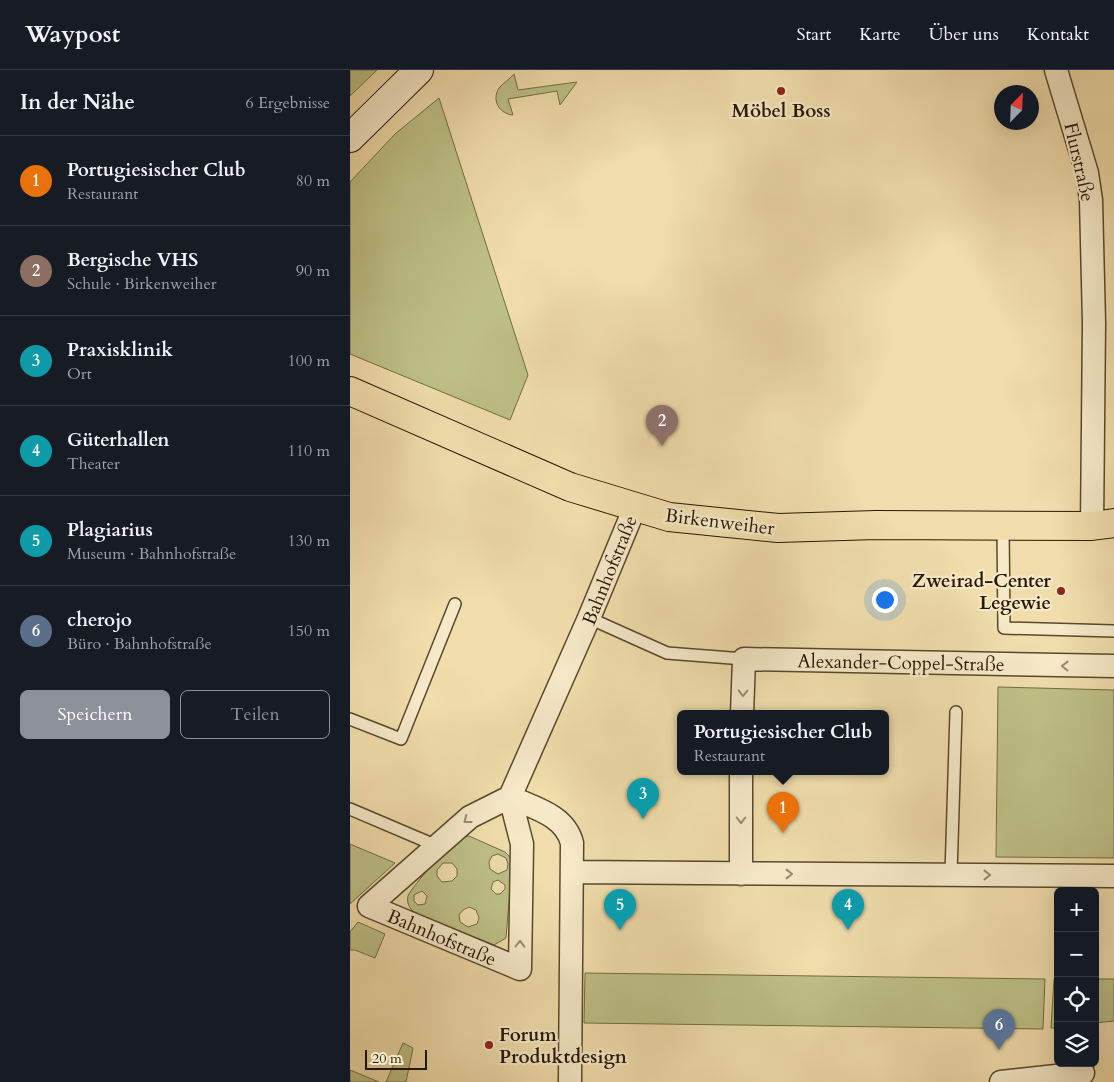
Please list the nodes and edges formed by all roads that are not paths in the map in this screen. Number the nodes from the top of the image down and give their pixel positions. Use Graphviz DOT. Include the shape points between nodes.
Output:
graph roads {
  1 [pos="419,70"];
  2 [pos="1056,70"];
  3 [pos="350,138"];
  4 [pos="350,392"];
  5 [pos="635,507"];
  6 [pos="1103,524"];
  7 [pos="1003,527"];
  8 [pos="455,604"];
  9 [pos="589,618"];
  10 [pos="1114,631"];
  11 [pos="744,659"];
  12 [pos="1114,666"];
  13 [pos="742,710"];
  14 [pos="956,712"];
  15 [pos="350,719"];
  16 [pos="741,775"];
  17 [pos="510,797"];
  18 [pos="350,809"];
  19 [pos="437,846"];
  20 [pos="573,872"];
  21 [pos="741,874"];
  22 [pos="951,874"];
  23 [pos="1114,876"];
  24 [pos="1083,1073"];
  25 [pos="570,1082"];
  26 [pos="1002,1082"];
  1 -- 3 [label="street"];
  2 -- 6 [label="street, Flurstraße" via="1087,173 1091,200"];
  4 -- 5 [label="main road, Birkenweiher" via="570,487"];
  5 -- 7 [label="main road, Birkenweiher" via="669,517 778,528 876,525"];
  5 -- 9 [label="street, Bahnhofstraße"];
  6 -- 7 [label="main road, Birkenweiher"];
  7 -- 10 [label="lane" via="1004,628"];
  8 -- 15 [label="lane" via="401,740"];
  9 -- 11 [label="lane" via="667,653"];
  9 -- 17 [label="street, Bahnhofstraße"];
  12 -- 11 [label="street, Alexander-Coppel-Straße, one-way"];
  11 -- 13 [label="street, one-way"];
  14 -- 22 [label="lane"];
  16 -- 21 [label="street, one-way"];
  17 -- 19 [label="street, Bahnhofstraße, one-way" via="470,817"];
  19 -- 17 [label="street, Bahnhofstraße, one-way" via="369,906 520,969 522,844"];
  17 -- 20 [label="street" via="555,817 565,826 572,844"];
  18 -- 19 [label="lane"];
  20 -- 21 [label="street"];
  20 -- 25 [label="street"];
  21 -- 22 [label="street, one-way"];
  22 -- 23 [label="street, one-way"];
  24 -- 26 [label="street"];
}
